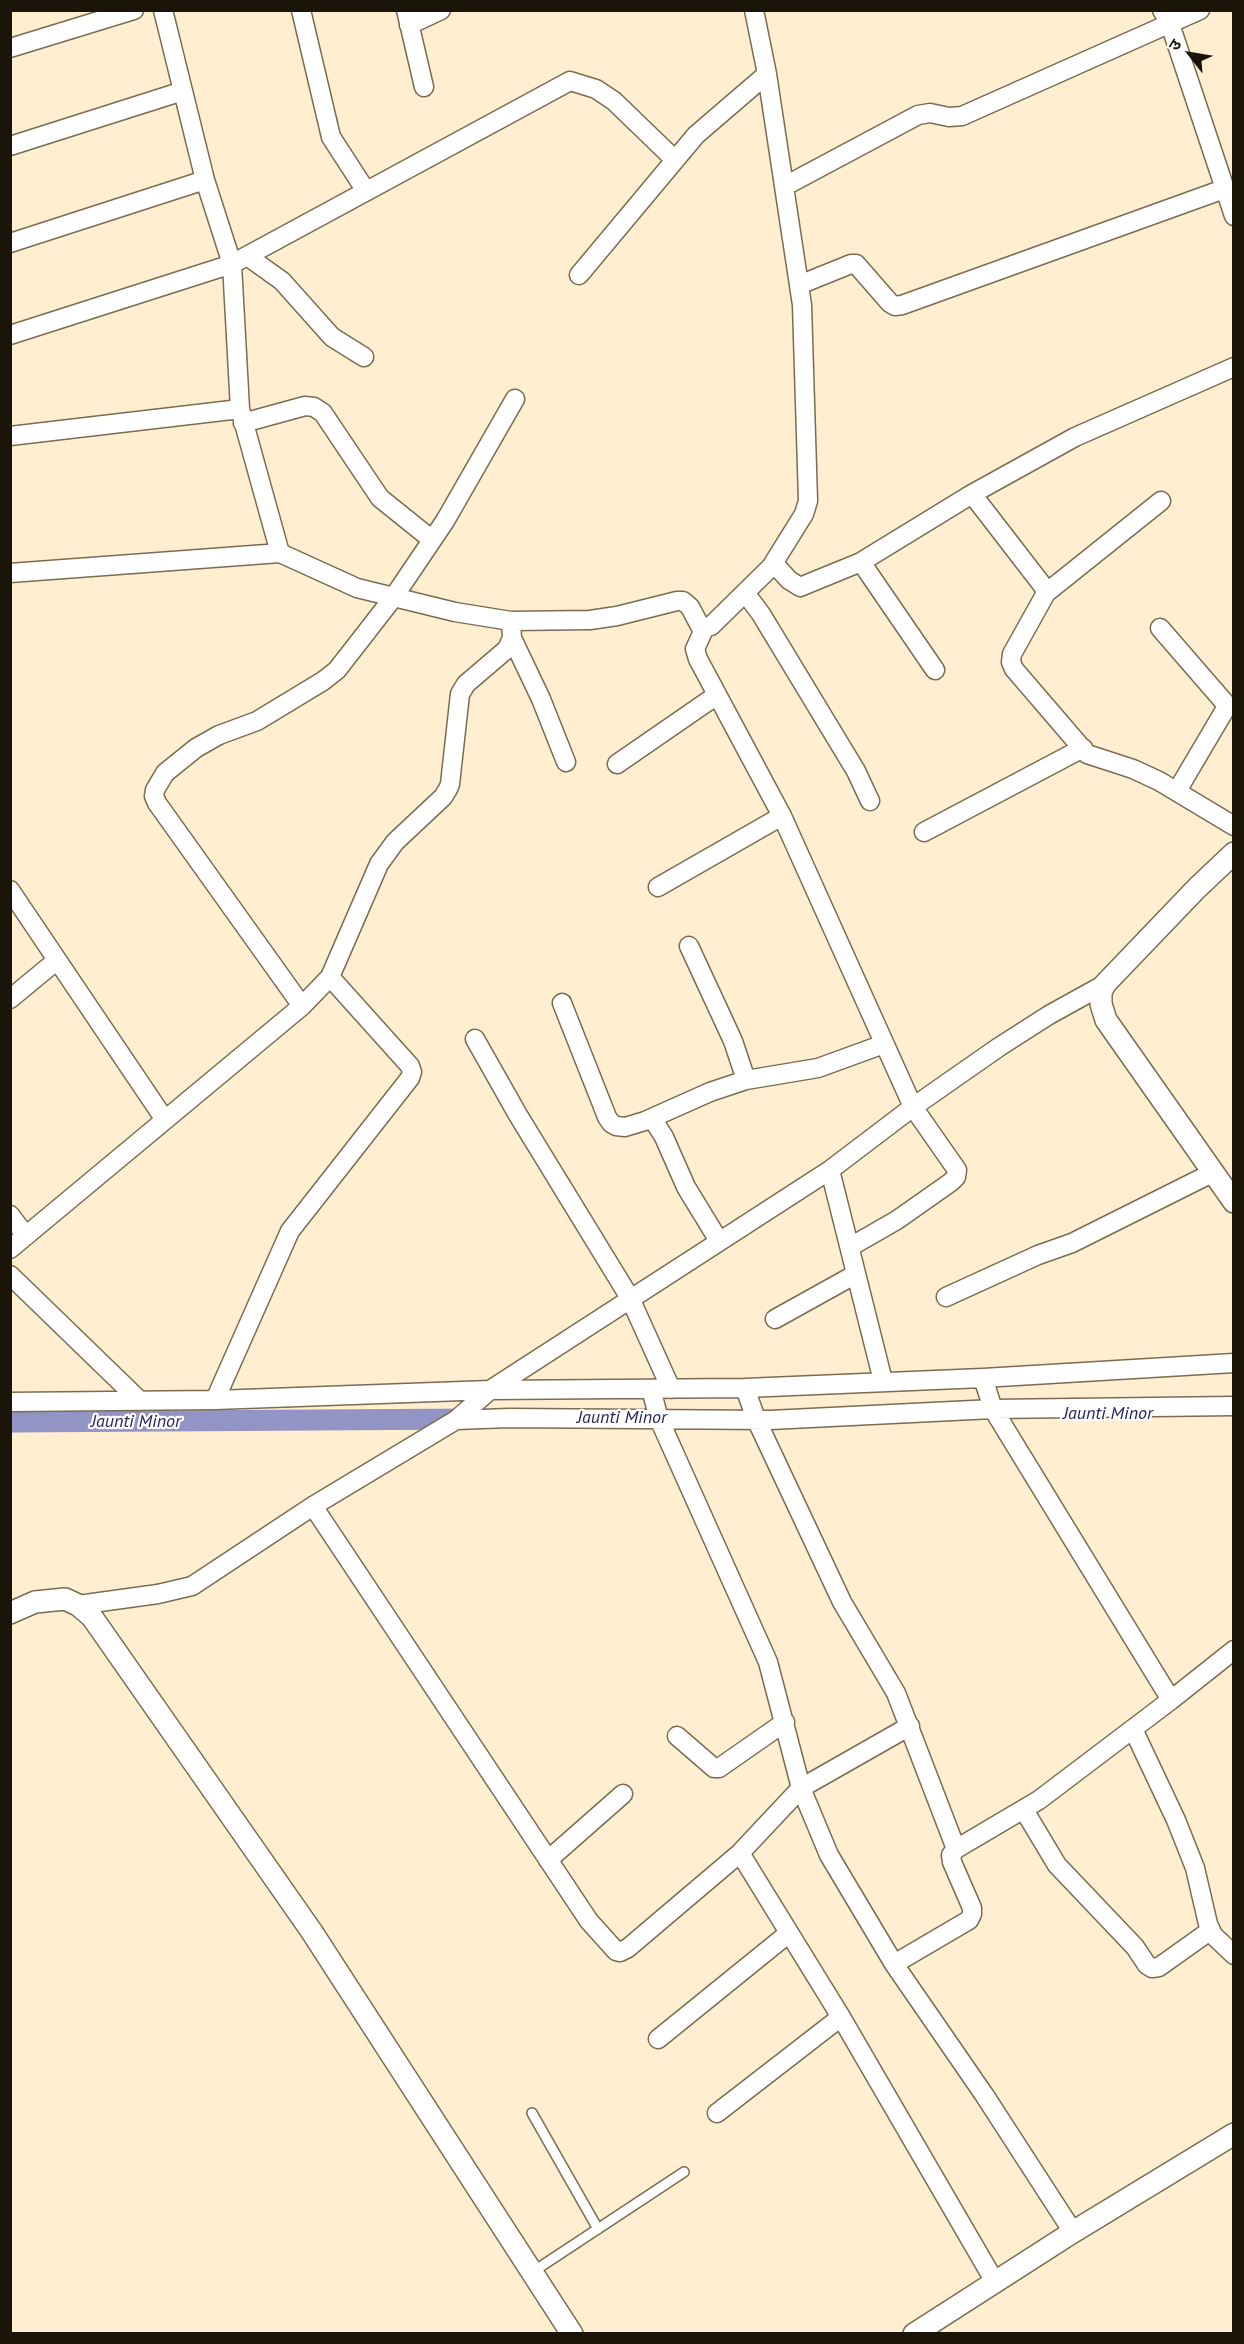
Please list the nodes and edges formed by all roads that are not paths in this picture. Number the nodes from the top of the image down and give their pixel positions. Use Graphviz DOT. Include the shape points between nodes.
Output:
graph roads {
  1 [pos="134,10"];
  2 [pos="163,10"];
  3 [pos="301,10"];
  4 [pos="441,10"];
  5 [pos="754,10"];
  6 [pos="1200,10"];
  7 [pos="1166,17"];
  8 [pos="408,18"];
  9 [pos="10,48"];
  10 [pos="767,74"];
  11 [pos="424,87"];
  12 [pos="183,91"];
  13 [pos="10,146"];
  14 [pos="674,159"];
  15 [pos="205,180"];
  16 [pos="785,186"];
  17 [pos="1224,189"];
  18 [pos="366,191"];
  19 [pos="1233,216"];
  20 [pos="10,243"];
  21 [pos="239,260"];
  22 [pos="579,275"];
  23 [pos="799,285"];
  24 [pos="10,335"];
  25 [pos="364,357"];
  26 [pos="1233,367"];
  27 [pos="515,399"];
  28 [pos="241,416"];
  29 [pos="10,436"];
  30 [pos="972,494"];
  31 [pos="1161,501"];
  32 [pos="431,539"];
  33 [pos="280,553"];
  34 [pos="861,562"];
  35 [pos="771,567"];
  36 [pos="10,573"];
  37 [pos="1046,593"];
  38 [pos="746,594"];
  39 [pos="393,597"];
  40 [pos="705,627"];
  41 [pos="1160,628"];
  42 [pos="511,630"];
  43 [pos="935,670"];
  44 [pos="717,695"];
  45 [pos="1083,748"];
  46 [pos="566,762"];
  47 [pos="616,764"];
  48 [pos="1177,791"];
  49 [pos="870,801"];
  50 [pos="782,816"];
  51 [pos="1233,826"];
  52 [pos="924,832"];
  53 [pos="1233,853"];
  54 [pos="658,887"];
  55 [pos="10,891"];
  56 [pos="689,945"];
  57 [pos="56,961"];
  58 [pos="330,977"];
  59 [pos="1105,984"];
  60 [pos="10,999"];
  61 [pos="562,1003"];
  62 [pos="302,1006"];
  63 [pos="475,1039"];
  64 [pos="884,1044"];
  65 [pos="746,1080"];
  66 [pos="913,1107"];
  67 [pos="652,1118"];
  68 [pos="165,1120"];
  69 [pos="830,1170"];
  70 [pos="1212,1173"];
  71 [pos="1233,1202"];
  72 [pos="10,1215"];
  73 [pos="26,1236"];
  74 [pos="719,1241"];
  75 [pos="849,1247"];
  76 [pos="10,1249"];
  77 [pos="856,1274"];
  78 [pos="10,1275"];
  79 [pos="946,1297"];
  80 [pos="630,1298"];
  81 [pos="775,1319"];
  82 [pos="1233,1363"];
  83 [pos="883,1381"];
  84 [pos="671,1389"];
  85 [pos="988,1393"];
  86 [pos="484,1395"];
  87 [pos="215,1400"];
  88 [pos="140,1401"];
  89 [pos="10,1402"];
  90 [pos="750,1403"];
  91 [pos="655,1404"];
  92 [pos="1233,1406"];
  93 [pos="459,1417"];
  94 [pos="313,1506"];
  95 [pos="78,1605"];
  96 [pos="10,1613"];
  97 [pos="1233,1650"];
  98 [pos="1171,1700"];
  99 [pos="785,1722"];
  100 [pos="910,1726"];
  101 [pos="1133,1729"];
  102 [pos="677,1736"];
  103 [pos="801,1788"];
  104 [pos="623,1794"];
  105 [pos="1024,1810"];
  106 [pos="956,1849"];
  107 [pos="740,1853"];
  108 [pos="548,1860"];
  109 [pos="1211,1930"];
  110 [pos="789,1933"];
  111 [pos="1233,1955"];
  112 [pos="894,1964"];
  113 [pos="841,2018"];
  114 [pos="658,2038"];
  115 [pos="532,2113"];
  116 [pos="717,2113"];
  117 [pos="1233,2134"];
  118 [pos="684,2172"];
  119 [pos="598,2229"];
  120 [pos="1072,2232"];
  121 [pos="534,2271"];
  122 [pos="995,2282"];
  123 [pos="572,2334"];
  124 [pos="914,2334"];
  1 -- 9 [label="street"];
  2 -- 12 [label="street"];
  3 -- 18 [label="street" via="331,137"];
  4 -- 8 [label="street"];
  5 -- 10 [label="street"];
  6 -- 7 [label="street"];
  7 -- 16 [label="street" via="962,116 918,115"];
  7 -- 17 [label="street"];
  8 -- 11 [label="street"];
  10 -- 14 [label="street"];
  10 -- 16 [label="street"];
  12 -- 13 [label="street"];
  12 -- 15 [label="street"];
  14 -- 18 [label="street" via="614,101 596,89 570,81"];
  14 -- 22 [label="street"];
  15 -- 20 [label="street"];
  15 -- 21 [label="street"];
  16 -- 23 [label="street"];
  17 -- 19 [label="street"];
  17 -- 23 [label="street" via="902,305 890,303 856,264"];
  18 -- 21 [label="street"];
  21 -- 24 [label="street"];
  21 -- 25 [label="street" via="282,281 332,337"];
  21 -- 28 [label="street"];
  23 -- 35 [label="street" via="808,501"];
  26 -- 30 [label="street" via="1075,437"];
  27 -- 32 [label="street"];
  28 -- 29 [label="street"];
  28 -- 32 [label="street" via="305,405 314,407 323,413 380,498"];
  28 -- 33 [label="street"];
  30 -- 34 [label="street"];
  30 -- 37 [label="street"];
  31 -- 37 [label="street"];
  32 -- 39 [label="street"];
  33 -- 36 [label="street"];
  33 -- 39 [label="street" via="357,588"];
  34 -- 35 [label="street" via="800,587"];
  34 -- 43 [label="street"];
  35 -- 38 [label="street"];
  37 -- 45 [label="street" via="1011,662"];
  38 -- 40 [label="street"];
  38 -- 49 [label="street" via="856,771"];
  39 -- 42 [label="street"];
  39 -- 62 [label="street" via="330,675 257,721 196,748 165,773 155,790 157,803"];
  40 -- 42 [label="street" via="699,626 690,607 677,601 617,616"];
  40 -- 44 [label="street" via="695,649"];
  41 -- 48 [label="street" via="1226,708"];
  42 -- 46 [label="street"];
  42 -- 58 [label="street" via="507,649 466,684 460,694 448,789 395,842 379,864"];
  44 -- 47 [label="street"];
  44 -- 50 [label="street"];
  45 -- 48 [label="street" via="1087,754 1133,769"];
  45 -- 52 [label="street"];
  48 -- 51 [label="street"];
  50 -- 54 [label="street"];
  50 -- 64 [label="street"];
  53 -- 59 [label="street"];
  55 -- 57 [label="street"];
  56 -- 65 [label="street" via="733,1041"];
  57 -- 60 [label="street"];
  57 -- 68 [label="street"];
  58 -- 62 [label="street"];
  58 -- 87 [label="street" via="412,1072 290,1231"];
  59 -- 66 [label="street" via="1009,1041"];
  59 -- 70 [label="street" via="1101,1004 1106,1020"];
  61 -- 67 [label="street" via="611,1123 625,1127"];
  62 -- 68 [label="street"];
  63 -- 80 [label="street"];
  64 -- 65 [label="street" via="818,1068"];
  64 -- 66 [label="street"];
  65 -- 67 [label="street"];
  66 -- 69 [label="street"];
  66 -- 75 [label="street" via="957,1170 956,1177 897,1220"];
  67 -- 74 [label="street" via="686,1187"];
  68 -- 73 [label="street"];
  69 -- 74 [label="street"];
  69 -- 75 [label="street"];
  70 -- 71 [label="street"];
  70 -- 79 [label="street" via="1072,1243"];
  72 -- 73 [label="street"];
  73 -- 76 [label="street"];
  74 -- 80 [label="street"];
  75 -- 77 [label="street"];
  77 -- 81 [label="street"];
  77 -- 83 [label="street"];
  78 -- 88 [label="street"];
  80 -- 84 [label="street"];
  80 -- 86 [label="street"];
  82 -- 85 [label="street"];
  83 -- 85 [label="street"];
  83 -- 90 [label="street"];
  84 -- 90 [label="street"];
  84 -- 91 [label="street"];
  85 -- 90 [label="street" via="770,1420"];
  85 -- 92 [label="street"];
  85 -- 98 [label="street"];
  86 -- 87 [label="street"];
  86 -- 91 [label="street"];
  86 -- 93 [label="street"];
  87 -- 88 [label="street"];
  88 -- 89 [label="street"];
  90 -- 91 [label="street"];
  90 -- 100 [label="street" via="842,1602 896,1693"];
  91 -- 93 [label="street"];
  91 -- 99 [label="street" via="768,1662"];
  93 -- 94 [label="street"];
  94 -- 95 [label="street" via="192,1586"];
  94 -- 108 [label="street"];
  95 -- 96 [label="street" via="52,1599"];
  95 -- 121 [label="street" via="92,1617 312,1932"];
  97 -- 98 [label="street"];
  98 -- 101 [label="street"];
  99 -- 102 [label="street" via="719,1768 714,1768"];
  99 -- 103 [label="street"];
  100 -- 103 [label="street"];
  100 -- 106 [label="street"];
  101 -- 105 [label="street"];
  101 -- 109 [label="street" via="1195,1868"];
  103 -- 107 [label="street"];
  103 -- 112 [label="street" via="829,1855"];
  104 -- 108 [label="street"];
  105 -- 106 [label="street"];
  105 -- 109 [label="street" via="1057,1866 1135,1947 1147,1965 1159,1967"];
  106 -- 112 [label="street" via="952,1862 972,1908 969,1920"];
  107 -- 108 [label="street" via="620,1952 588,1921"];
  107 -- 110 [label="street"];
  109 -- 111 [label="street"];
  110 -- 113 [label="street"];
  110 -- 114 [label="street"];
  112 -- 120 [label="street"];
  113 -- 116 [label="street"];
  113 -- 122 [label="street"];
  115 -- 119 [label="lane"];
  117 -- 120 [label="street"];
  118 -- 119 [label="lane"];
  119 -- 121 [label="lane"];
  120 -- 122 [label="street"];
  121 -- 123 [label="street"];
  122 -- 124 [label="street"];
}
